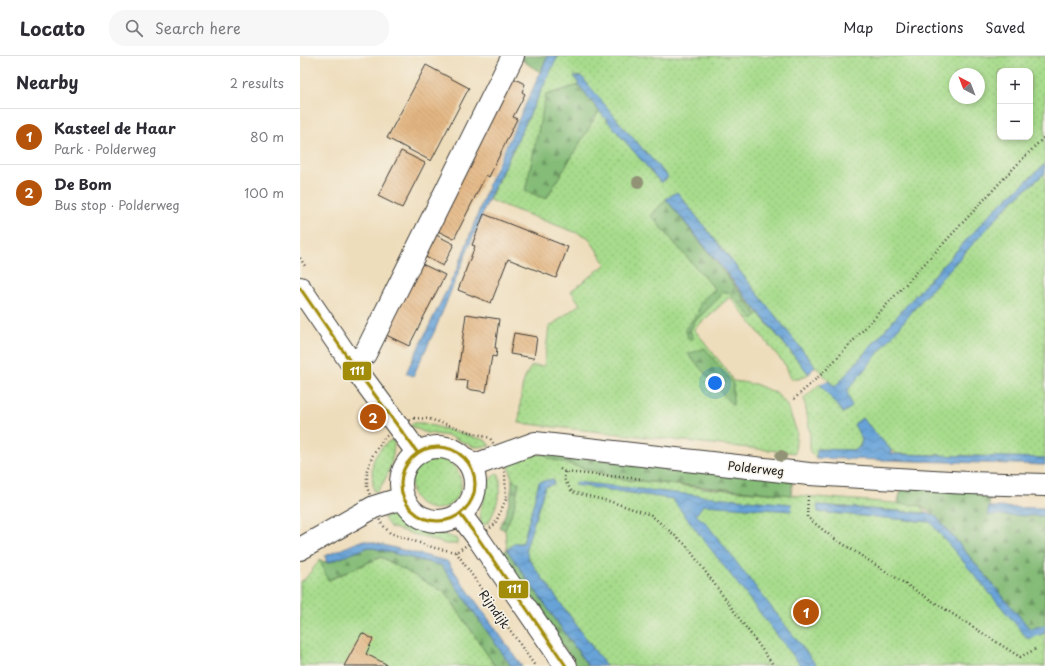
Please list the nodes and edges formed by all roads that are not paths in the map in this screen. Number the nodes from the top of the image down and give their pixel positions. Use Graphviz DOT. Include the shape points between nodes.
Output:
graph roads {
  1 [pos="513,56"];
  2 [pos="300,288"];
  3 [pos="352,364"];
  4 [pos="417,452"];
  5 [pos="472,466"];
  6 [pos="1045,485"];
  7 [pos="403,498"];
  8 [pos="460,514"];
  9 [pos="300,549"];
  10 [pos="566,666"];
  1 -- 3 [label="street" via="366,354"];
  2 -- 3 [label="street"];
  3 -- 4 [label="street"];
  4 -- 5 [label="street" via="439,446 460,453"];
  4 -- 7 [label="street" via="405,464 400,484"];
  5 -- 6 [label="street, Polderweg" via="535,443 808,474"];
  5 -- 8 [label="street" via="476,484 471,502"];
  7 -- 8 [label="street" via="409,509 427,520 445,521"];
  7 -- 9 [label="street" via="374,507"];
  8 -- 10 [label="street"];
}
